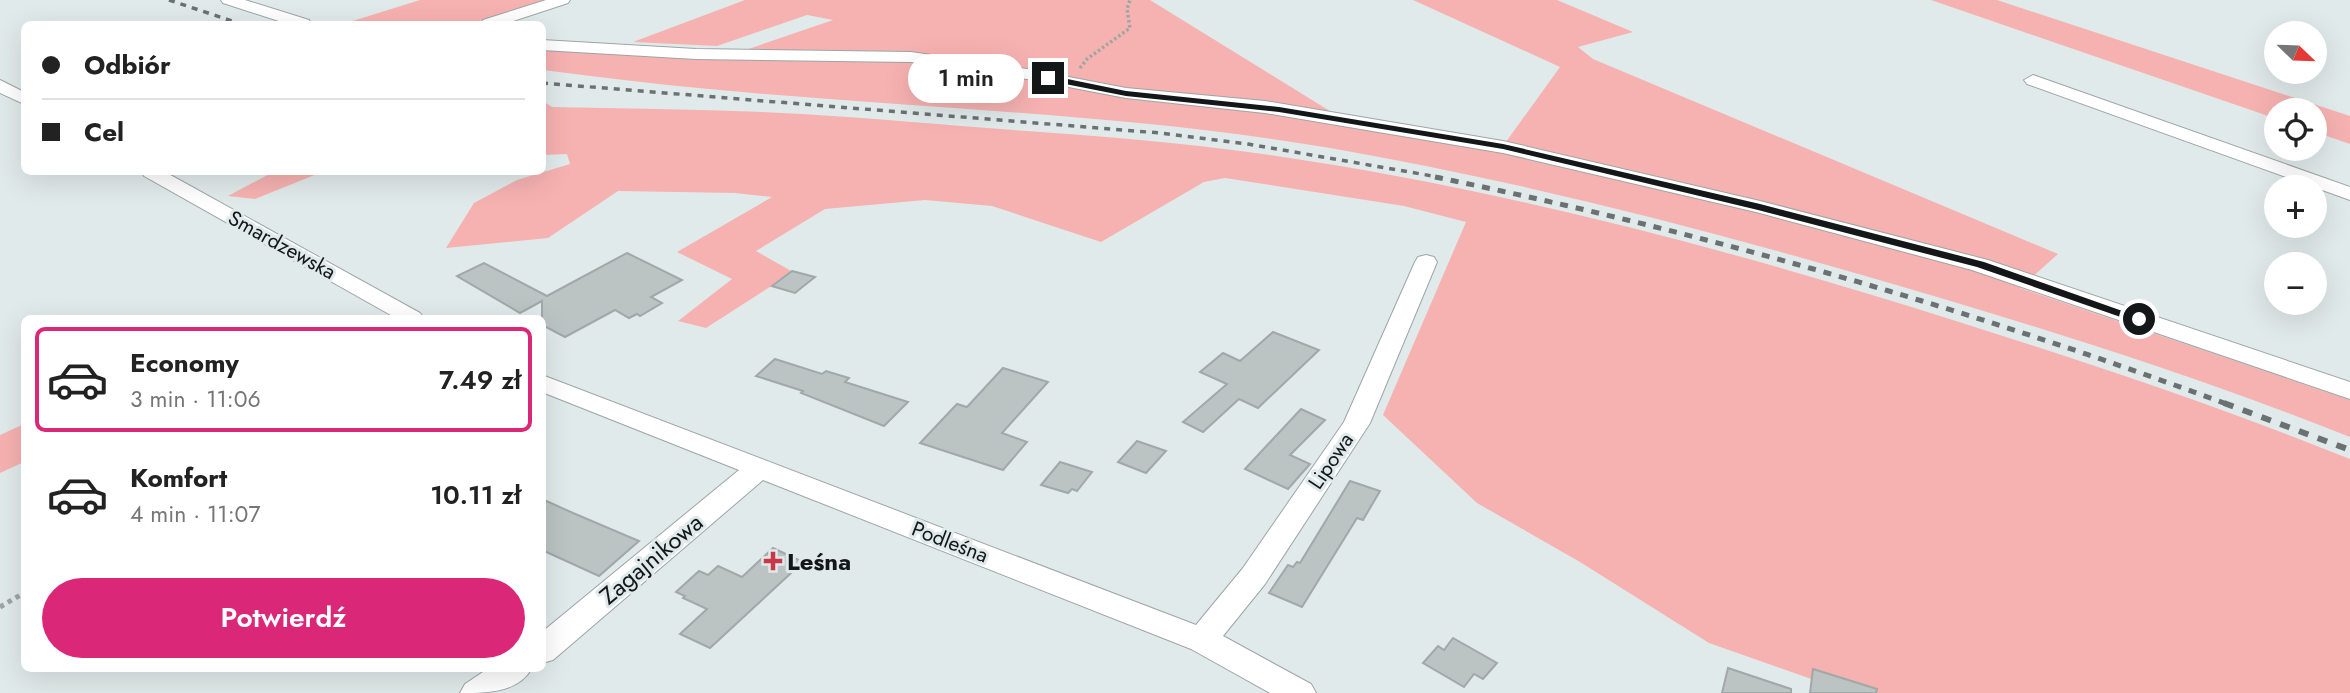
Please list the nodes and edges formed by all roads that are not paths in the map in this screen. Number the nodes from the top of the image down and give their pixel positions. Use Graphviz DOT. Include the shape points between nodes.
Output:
graph roads {
  1 [pos="229,0"];
  2 [pos="562,0"];
  3 [pos="294,21"];
  4 [pos="498,21"];
  5 [pos="546,46"];
  6 [pos="2033,80"];
  7 [pos="0,85"];
  8 [pos="21,97"];
  9 [pos="156,175"];
  10 [pos="2350,194"];
  11 [pos="1426,262"];
  12 [pos="407,315"];
  13 [pos="546,385"];
  14 [pos="2350,391"];
  15 [pos="759,468"];
  16 [pos="1202,640"];
  17 [pos="546,648"];
  18 [pos="510,672"];
  19 [pos="477,693"];
  20 [pos="1299,693"];
  1 -- 3 [label="street"];
  2 -- 4 [label="street"];
  5 -- 14 [label="street" via="696,54 874,55 949,62 1126,93 1265,107 1503,146 1980,265"];
  6 -- 10 [label="street"];
  7 -- 8 [label="street"];
  9 -- 12 [label="street, Smardzewska"];
  11 -- 16 [label="street, Lipowa" via="1357,423 1254,576"];
  13 -- 15 [label="street, Podleśna"];
  15 -- 16 [label="street, Podleśna"];
  15 -- 17 [label="street, Zagajnikowa"];
  16 -- 20 [label="street, Podleśna"];
  18 -- 19 [label="street"];
}
